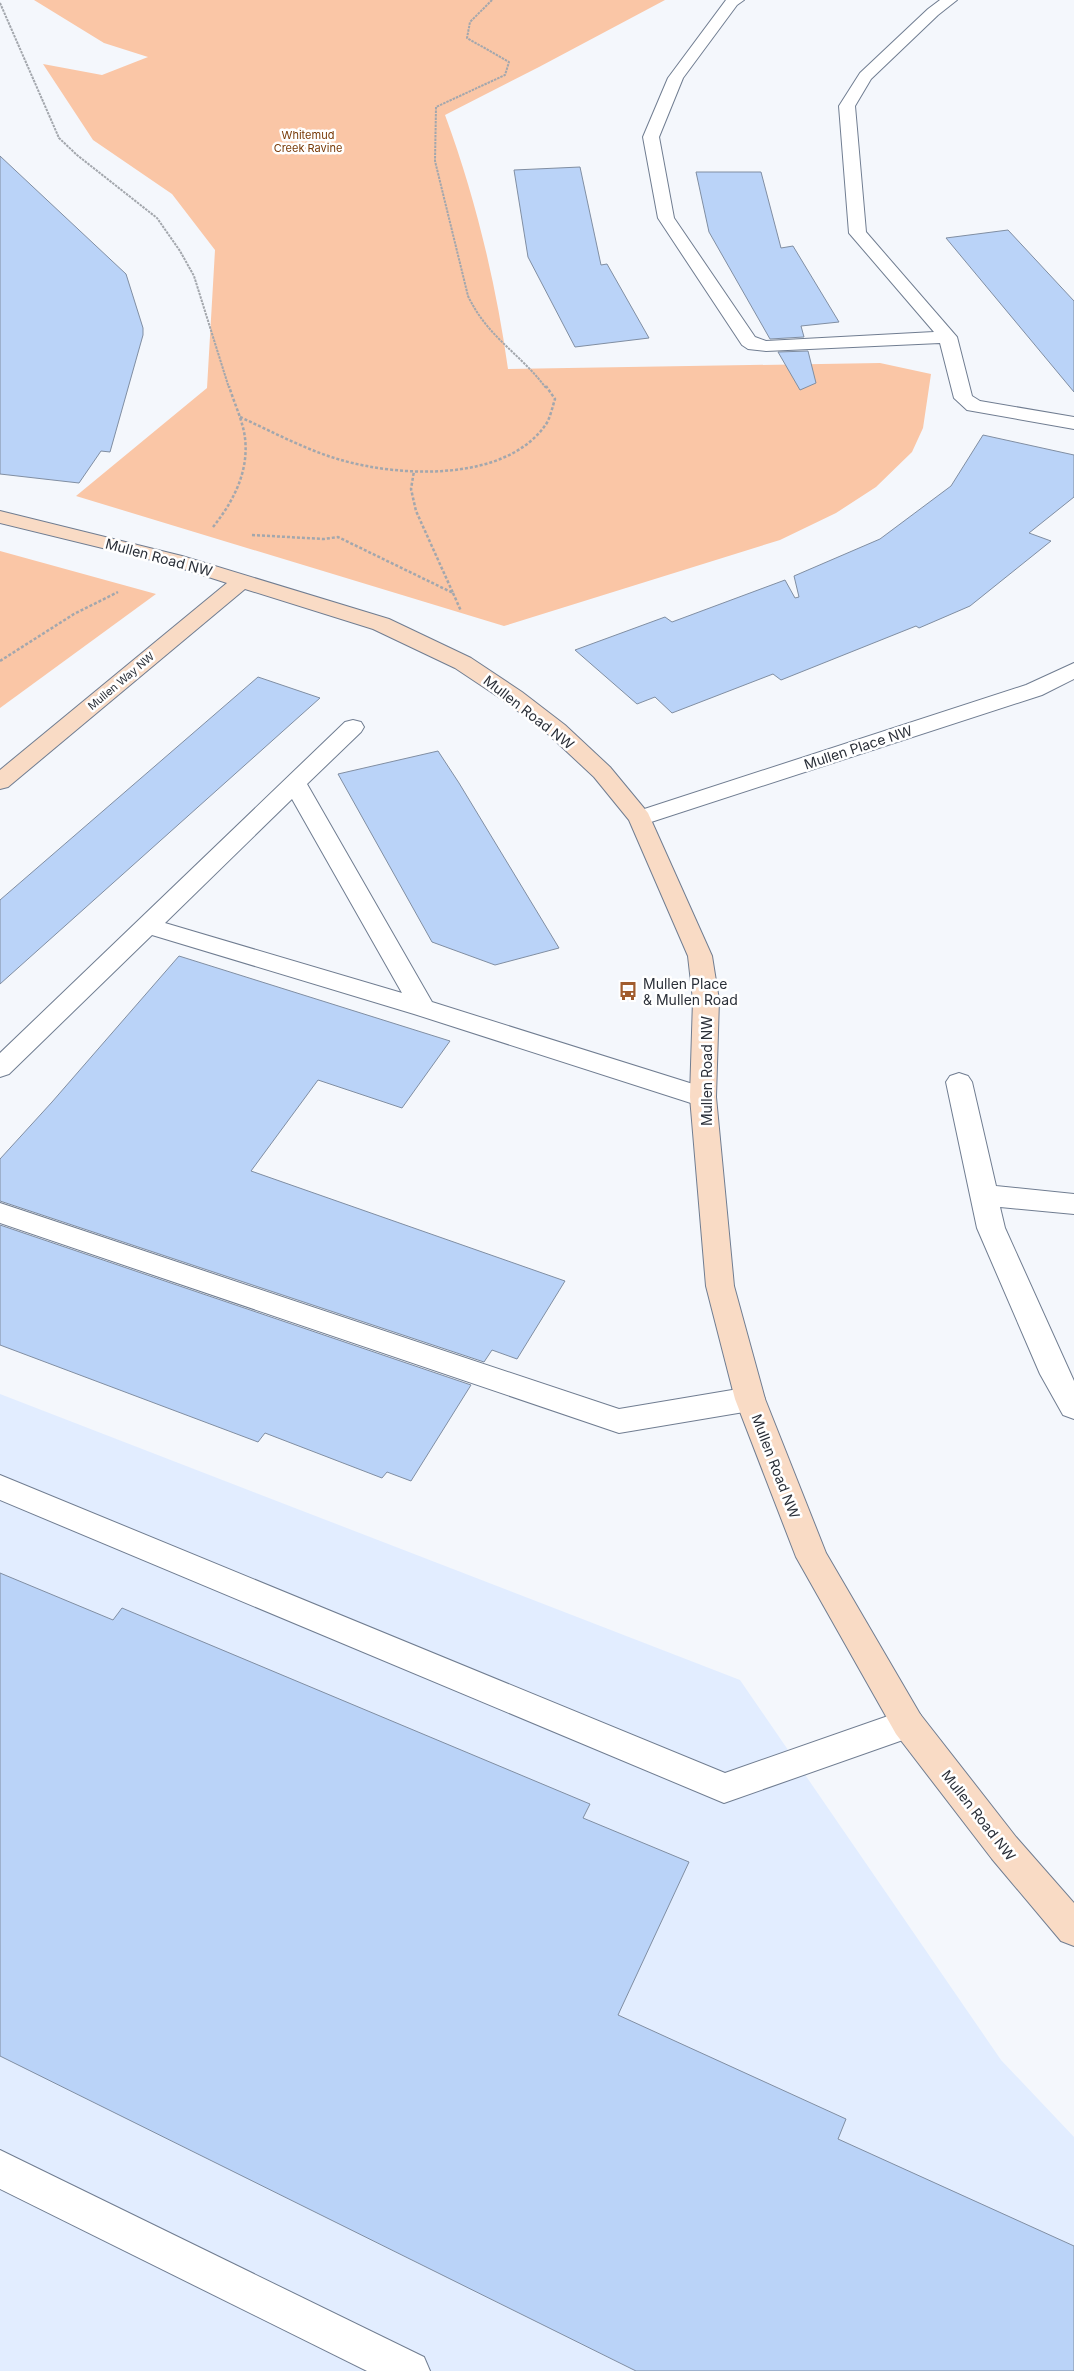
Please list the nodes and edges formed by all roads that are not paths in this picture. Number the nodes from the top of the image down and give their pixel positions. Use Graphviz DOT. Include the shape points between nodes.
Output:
graph roads {
  1 [pos="737,0"];
  2 [pos="950,0"];
  3 [pos="948,337"];
  4 [pos="1074,423"];
  5 [pos="0,517"];
  6 [pos="243,580"];
  7 [pos="1074,670"];
  8 [pos="353,727"];
  9 [pos="0,782"];
  10 [pos="296,783"];
  11 [pos="640,818"];
  12 [pos="148,926"];
  13 [pos="423,1008"];
  14 [pos="0,1068"];
  15 [pos="959,1082"];
  16 [pos="704,1097"];
  17 [pos="985,1195"];
  18 [pos="1074,1204"];
  19 [pos="0,1213"];
  20 [pos="750,1399"];
  21 [pos="1074,1407"];
  22 [pos="0,1487"];
  23 [pos="908,1724"];
  24 [pos="1074,1929"];
  25 [pos="0,2169"];
  26 [pos="410,2371"];
  1 -- 3 [label="street" via="732,2 676,78 651,138 666,218 748,341 754,345"];
  2 -- 3 [label="street" via="865,76 847,106 858,233"];
  3 -- 4 [label="street" via="963,398 974,406"];
  5 -- 6 [label="street, Mullen Road NW"];
  6 -- 9 [label="street, Mullen Way NW"];
  6 -- 11 [label="street, Mullen Road NW" via="381,624 463,663 557,730 602,772"];
  7 -- 11 [label="street, Mullen Place NW" via="1034,690"];
  8 -- 10 [label="street"];
  10 -- 12 [label="street"];
  10 -- 13 [label="street"];
  11 -- 16 [label="street, Mullen Road NW" via="700,956 706,1000"];
  12 -- 13 [label="street"];
  12 -- 14 [label="street"];
  13 -- 16 [label="street"];
  15 -- 17 [label="street"];
  16 -- 20 [label="street, Mullen Road NW" via="720,1286"];
  17 -- 18 [label="street"];
  17 -- 21 [label="street" via="991,1228 1055,1374"];
  19 -- 20 [label="street" via="620,1421"];
  20 -- 23 [label="street, Mullen Road NW" via="812,1558"];
  22 -- 23 [label="street" via="724,1788"];
  23 -- 24 [label="street, Mullen Road NW" via="1004,1848"];
  25 -- 26 [label="street"];
}
